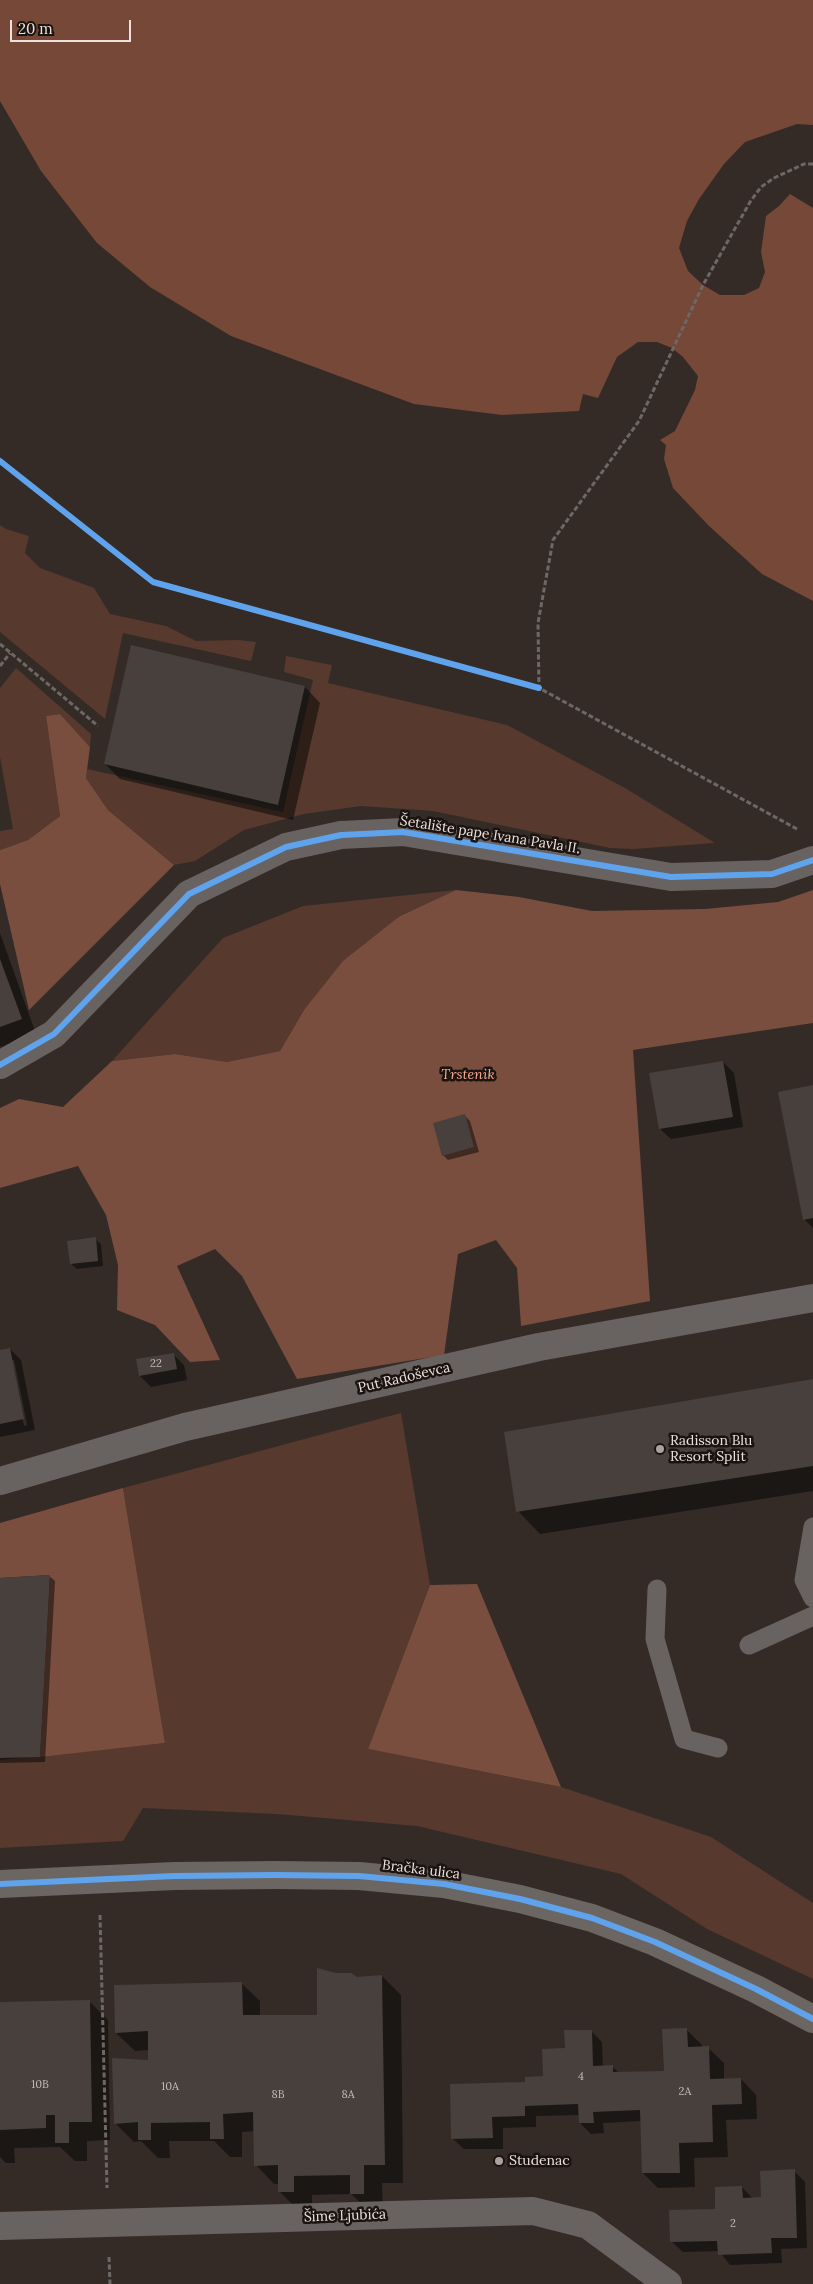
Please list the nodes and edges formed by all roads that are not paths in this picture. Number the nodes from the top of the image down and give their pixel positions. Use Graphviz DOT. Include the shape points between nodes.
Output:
graph roads {
  1 [pos="813,860"];
  2 [pos="0,1065"];
  3 [pos="813,1298"];
  4 [pos="0,1481"];
  5 [pos="813,1527"];
  6 [pos="657,1589"];
  7 [pos="813,1598"];
  8 [pos="813,1616"];
  9 [pos="749,1646"];
  10 [pos="718,1748"];
  11 [pos="0,1884"];
  12 [pos="813,2019"];
  13 [pos="0,2226"];
  14 [pos="668,2284"];
  1 -- 2 [label="street, Šetalište pape Ivana Pavla II." via="772,874 671,877 402,832 341,835 286,847 189,894 54,1034"];
  3 -- 4 [label="street, Put Radoševca" via="529,1349 185,1427"];
  5 -- 7 [label="lane" via="804,1580"];
  6 -- 10 [label="lane" via="655,1639 684,1739"];
  8 -- 9 [label="lane"];
  11 -- 12 [label="street, Bračka ulica" via="276,1875 359,1876 444,1884 592,1918 655,1942"];
  13 -- 14 [label="street, Šime Ljubića" via="533,2211 588,2225"];
}
